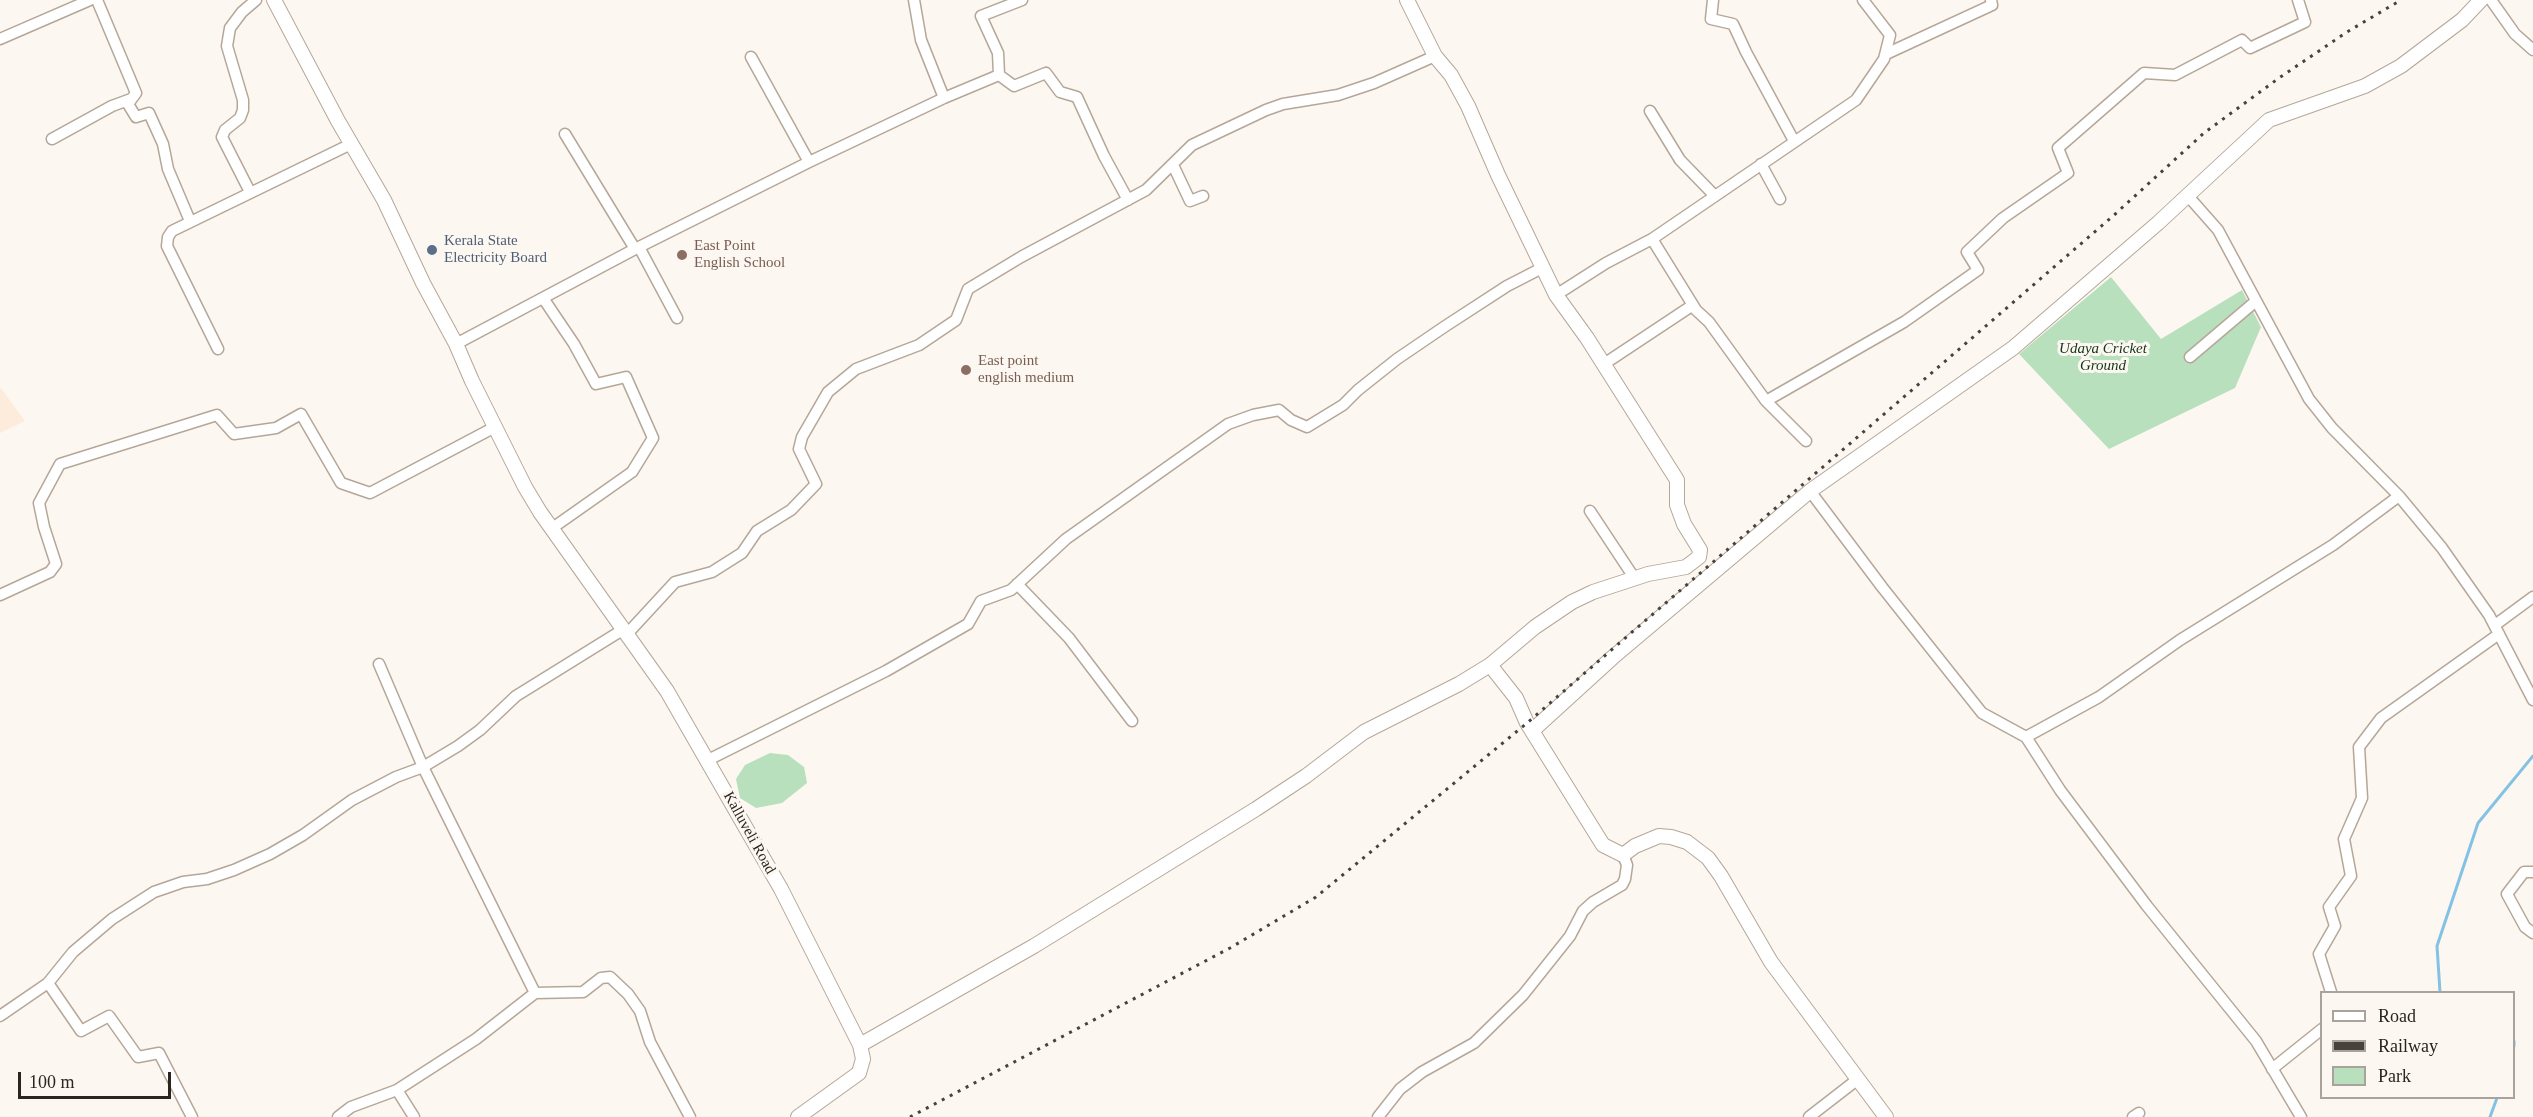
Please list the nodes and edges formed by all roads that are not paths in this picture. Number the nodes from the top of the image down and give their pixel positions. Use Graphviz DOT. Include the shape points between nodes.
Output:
graph roads {
  1 [pos="90,0"];
  2 [pos="96,0"];
  3 [pos="256,0"];
  4 [pos="274,0"];
  5 [pos="914,0"];
  6 [pos="1022,0"];
  7 [pos="1407,0"];
  8 [pos="1713,0"];
  9 [pos="1863,0"];
  10 [pos="1991,0"];
  11 [pos="2298,0"];
  12 [pos="2481,0"];
  13 [pos="2491,0"];
  14 [pos="0,39"];
  15 [pos="2533,50"];
  16 [pos="1886,54"];
  17 [pos="1435,56"];
  18 [pos="751,57"];
  19 [pos="999,75"];
  20 [pos="944,98"];
  21 [pos="131,99"];
  22 [pos="1650,111"];
  23 [pos="565,134"];
  24 [pos="52,139"];
  25 [pos="1794,141"];
  26 [pos="351,144"];
  27 [pos="809,162"];
  28 [pos="1761,164"];
  29 [pos="1173,165"];
  30 [pos="250,192"];
  31 [pos="1203,196"];
  32 [pos="1715,196"];
  33 [pos="2188,196"];
  34 [pos="1780,199"];
  35 [pos="1128,200"];
  36 [pos="190,221"];
  37 [pos="1652,240"];
  38 [pos="637,248"];
  39 [pos="1542,268"];
  40 [pos="1556,295"];
  41 [pos="543,298"];
  42 [pos="2256,301"];
  43 [pos="1693,305"];
  44 [pos="677,318"];
  45 [pos="456,344"];
  46 [pos="218,349"];
  47 [pos="2190,357"];
  48 [pos="1604,364"];
  49 [pos="1766,402"];
  50 [pos="495,427"];
  51 [pos="1806,441"];
  52 [pos="1810,491"];
  53 [pos="2399,496"];
  54 [pos="1590,511"];
  55 [pos="551,529"];
  56 [pos="1635,579"];
  57 [pos="1017,584"];
  58 [pos="0,595"];
  59 [pos="2533,597"];
  60 [pos="2497,630"];
  61 [pos="625,632"];
  62 [pos="379,664"];
  63 [pos="1490,664"];
  64 [pos="2533,700"];
  65 [pos="1132,721"];
  66 [pos="1533,730"];
  67 [pos="2026,736"];
  68 [pos="708,760"];
  69 [pos="423,767"];
  70 [pos="1623,855"];
  71 [pos="2533,872"];
  72 [pos="2533,933"];
  73 [pos="48,983"];
  74 [pos="2330,991"];
  75 [pos="536,993"];
  76 [pos="0,1016"];
  77 [pos="2320,1031"];
  78 [pos="860,1045"];
  79 [pos="2272,1069"];
  80 [pos="1858,1079"];
  81 [pos="397,1090"];
  82 [pos="192,1117"];
  83 [pos="338,1117"];
  84 [pos="414,1117"];
  85 [pos="690,1117"];
  86 [pos="798,1117"];
  87 [pos="1378,1117"];
  88 [pos="1809,1117"];
  89 [pos="1886,1117"];
  90 [pos="2301,1117"];
  1 -- 14 [label="street"];
  2 -- 21 [label="street" via="136,93"];
  3 -- 30 [label="street" via="230,28 227,46 243,111 222,137"];
  4 -- 26 [label="street, Kalluveli Road"];
  5 -- 20 [label="street" via="921,40"];
  6 -- 19 [label="street" via="981,16 998,53"];
  7 -- 17 [label="street"];
  8 -- 25 [label="street" via="1711,19 1733,24"];
  9 -- 16 [label="street" via="1890,35"];
  10 -- 16 [label="street" via="1992,4"];
  11 -- 49 [label="street" via="2305,22 2250,48 2242,40 2175,75 2144,73 2058,148 2068,173 2003,218 1967,252 1978,270 1904,322"];
  12 -- 33 [label="street" via="2462,20 2365,87 2269,120"];
  13 -- 15 [label="street" via="2515,34"];
  16 -- 25 [label="street" via="1856,100"];
  17 -- 29 [label="street" via="1338,95 1266,110 1192,145"];
  17 -- 39 [label="street" via="1468,106"];
  18 -- 27 [label="street"];
  19 -- 20 [label="street"];
  19 -- 35 [label="street" via="1014,86 1046,73 1060,92 1077,97"];
  20 -- 27 [label="street"];
  21 -- 24 [label="street"];
  21 -- 36 [label="street" via="128,104 136,117 149,113 164,144 168,169"];
  22 -- 32 [label="street" via="1680,160"];
  23 -- 38 [label="street"];
  25 -- 28 [label="street"];
  26 -- 30 [label="street"];
  26 -- 45 [label="street, Kalluveli Road" via="384,200"];
  27 -- 38 [label="street"];
  28 -- 32 [label="street"];
  28 -- 34 [label="street"];
  29 -- 31 [label="street" via="1190,201"];
  29 -- 35 [label="street" via="1146,190"];
  30 -- 36 [label="street"];
  32 -- 37 [label="street"];
  33 -- 42 [label="street" via="2218,230"];
  33 -- 52 [label="street" via="2013,348"];
  35 -- 61 [label="street" via="968,289 956,320 919,345 856,369 838,382 828,392 799,449 816,484 790,510 757,531 742,553 712,572 675,582"];
  36 -- 46 [label="street" via="172,231 167,246"];
  37 -- 40 [label="street" via="1606,262"];
  37 -- 43 [label="street"];
  38 -- 41 [label="street"];
  38 -- 44 [label="street"];
  39 -- 40 [label="street"];
  39 -- 57 [label="street" via="1507,286 1425,340 1343,405 1307,427 1279,410 1228,424 1066,539"];
  40 -- 48 [label="street"];
  41 -- 45 [label="street"];
  41 -- 55 [label="street" via="596,384 626,376 653,438 632,472"];
  42 -- 47 [label="street"];
  42 -- 53 [label="street" via="2309,399"];
  43 -- 48 [label="street"];
  43 -- 49 [label="street"];
  45 -- 50 [label="street, Kalluveli Road"];
  48 -- 56 [label="street" via="1677,480 1677,505 1700,550 1696,562 1686,567"];
  49 -- 51 [label="street"];
  50 -- 55 [label="street, Kalluveli Road"];
  50 -- 58 [label="street" via="370,493 341,483 301,414 276,428 234,434 217,415 60,464 39,503 57,564 50,572"];
  52 -- 66 [label="street"];
  52 -- 67 [label="street" via="1982,713"];
  53 -- 60 [label="street" via="2442,548"];
  53 -- 67 [label="street" via="2333,545 2180,640 2099,697"];
  54 -- 56 [label="street"];
  55 -- 61 [label="street, Kalluveli Road"];
  56 -- 63 [label="street" via="1572,602"];
  57 -- 65 [label="street" via="1069,638"];
  57 -- 68 [label="street" via="981,601 968,624 951,635"];
  59 -- 60 [label="street"];
  60 -- 64 [label="street"];
  60 -- 74 [label="street" via="2381,718 2359,747 2362,798 2344,839 2351,876 2329,907 2335,926 2319,954"];
  61 -- 68 [label="street, Kalluveli Road" via="667,691"];
  61 -- 69 [label="street" via="516,696 480,730"];
  62 -- 69 [label="street"];
  63 -- 66 [label="street"];
  63 -- 78 [label="street" via="1364,732 1306,776 1236,821 1034,946"];
  66 -- 70 [label="street" via="1603,845"];
  67 -- 79 [label="street" via="2067,799 2256,1041"];
  68 -- 78 [label="street, Kalluveli Road" via="781,889"];
  69 -- 73 [label="street" via="352,800 270,854 207,879 154,892 112,919 73,952"];
  69 -- 75 [label="street"];
  70 -- 80 [label="street" via="1659,836 1687,842 1708,858 1771,962"];
  70 -- 87 [label="street" via="1627,865 1622,885 1583,911 1570,936 1523,995 1474,1043 1400,1089"];
  71 -- 72 [label="street" via="2523,872 2507,894 2525,927"];
  73 -- 76 [label="street"];
  73 -- 82 [label="street" via="81,1031 109,1016 138,1057 159,1053"];
  75 -- 81 [label="street" via="476,1039"];
  75 -- 85 [label="street" via="584,992 601,978 609,977 640,1011 650,1042"];
  77 -- 79 [label="street"];
  78 -- 86 [label="street" via="860,1073"];
  79 -- 90 [label="street"];
  80 -- 88 [label="street"];
  80 -- 89 [label="street"];
  81 -- 83 [label="street" via="351,1107"];
  81 -- 84 [label="street"];
}
